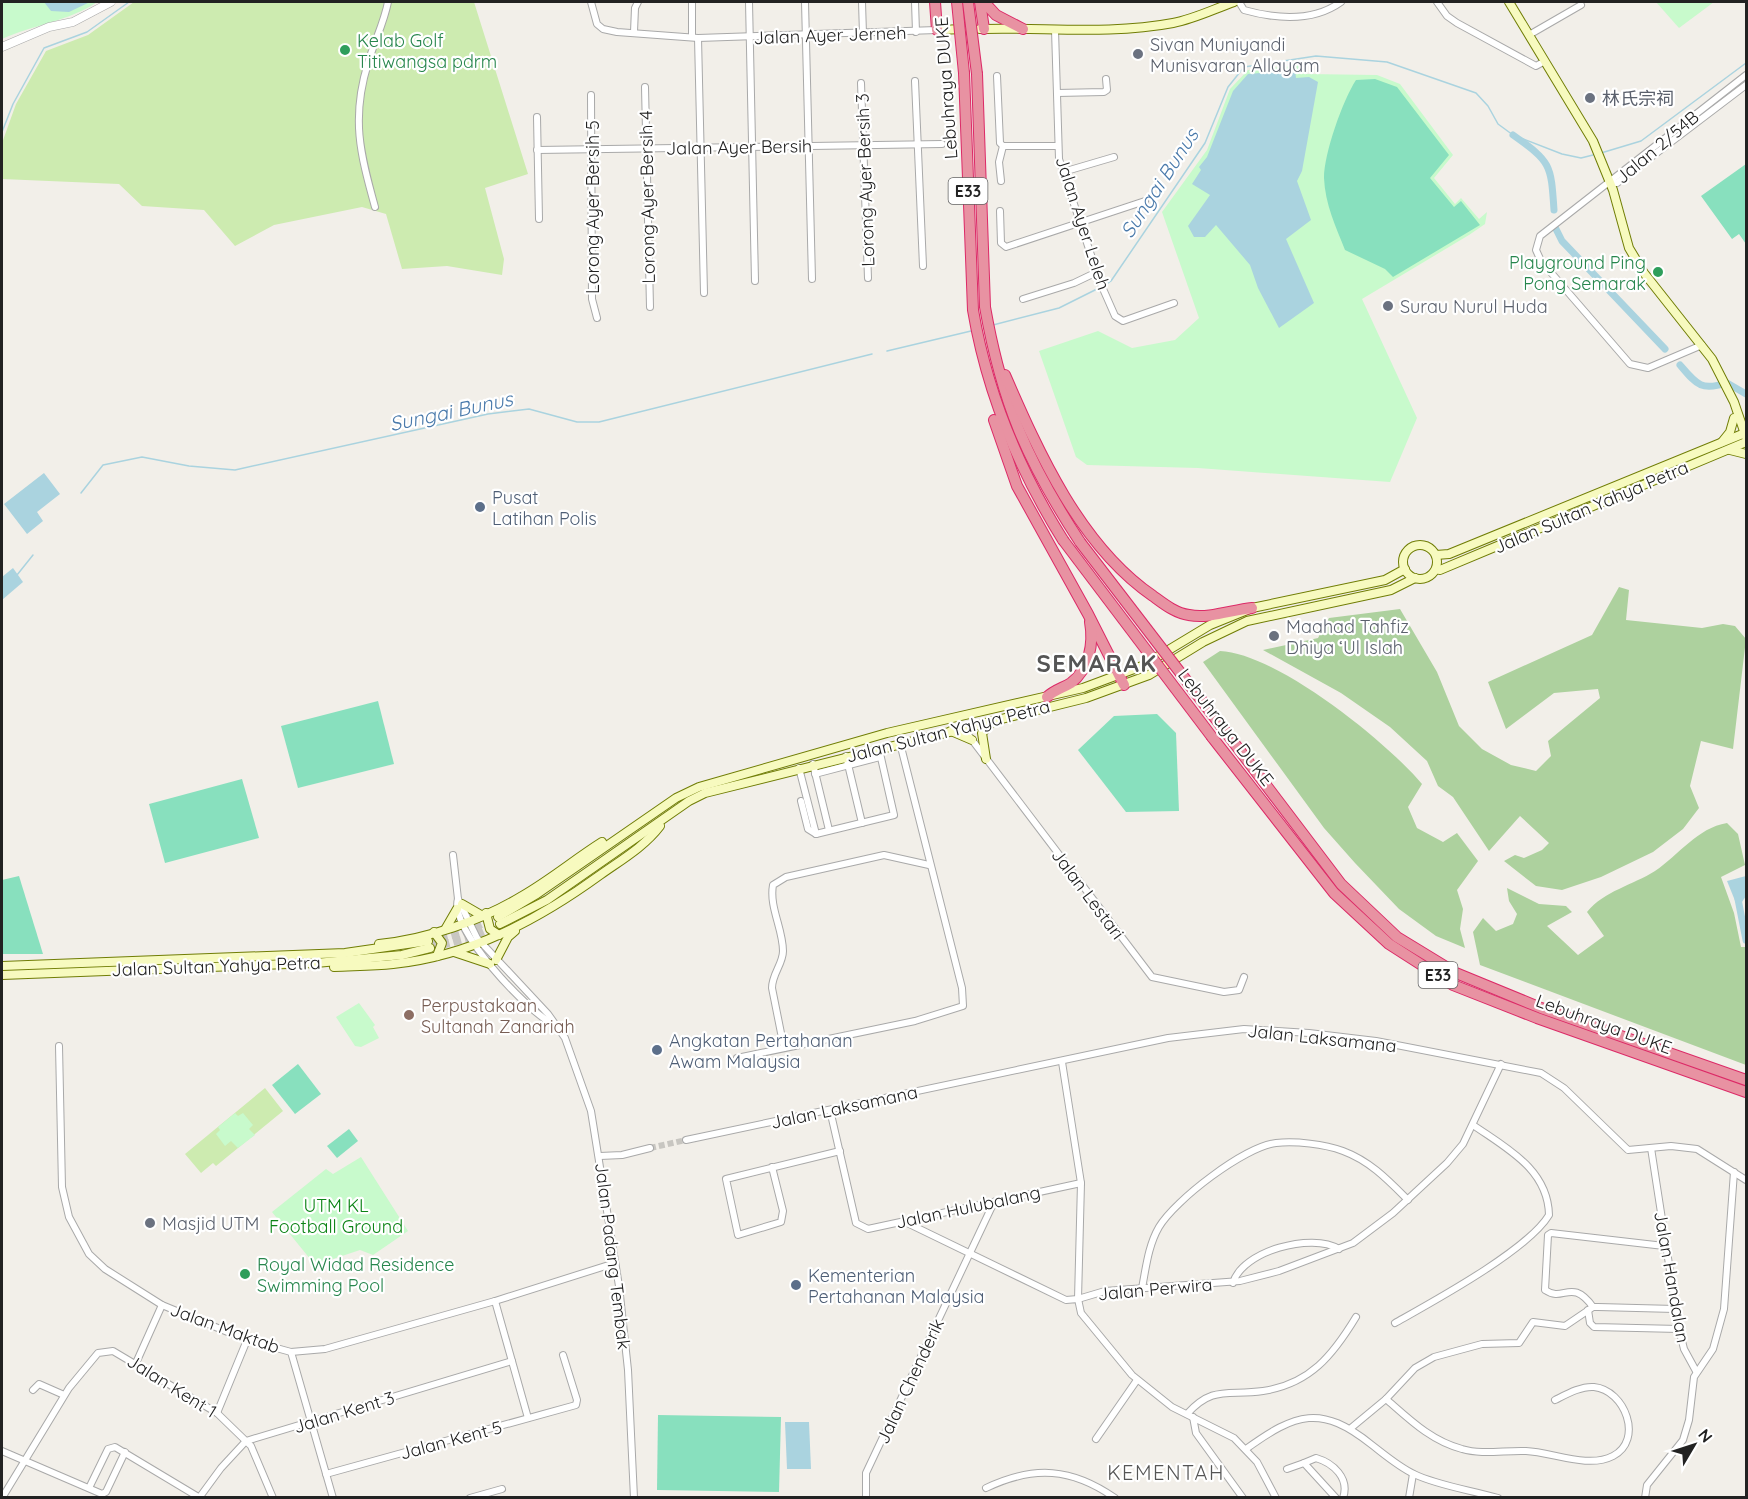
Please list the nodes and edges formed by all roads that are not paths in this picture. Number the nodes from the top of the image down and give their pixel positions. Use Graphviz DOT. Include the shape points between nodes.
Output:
graph roads {
  1 [pos="111,2"];
  2 [pos="388,2"];
  3 [pos="591,2"];
  4 [pos="638,2"];
  5 [pos="692,2"];
  6 [pos="749,2"];
  7 [pos="805,2"];
  8 [pos="862,2"];
  9 [pos="915,2"];
  10 [pos="935,2"];
  11 [pos="957,2"];
  12 [pos="968,2"];
  13 [pos="982,2"];
  14 [pos="1234,2"];
  15 [pos="1239,2"];
  16 [pos="1341,2"];
  17 [pos="1437,2"];
  18 [pos="1503,2"];
  19 [pos="1510,5"];
  20 [pos="1581,5"];
  21 [pos="984,29"];
  22 [pos="1023,29"];
  23 [pos="937,30"];
  24 [pos="1055,30"];
  25 [pos="634,32"];
  26 [pos="916,32"];
  27 [pos="863,34"];
  28 [pos="1529,35"];
  29 [pos="806,36"];
  30 [pos="695,38"];
  31 [pos="750,38"];
  32 [pos="2,47"];
  33 [pos="1545,61"];
  34 [pos="1746,75"];
  35 [pos="997,76"];
  36 [pos="1106,79"];
  37 [pos="915,81"];
  38 [pos="861,83"];
  39 [pos="1746,85"];
  40 [pos="645,87"];
  41 [pos="1057,93"];
  42 [pos="591,95"];
  43 [pos="537,117"];
  44 [pos="918,144"];
  45 [pos="942,144"];
  46 [pos="863,145"];
  47 [pos="753,146"];
  48 [pos="809,146"];
  49 [pos="1003,146"];
  50 [pos="1058,146"];
  51 [pos="699,147"];
  52 [pos="646,148"];
  53 [pos="592,149"];
  54 [pos="537,150"];
  55 [pos="1114,157"];
  56 [pos="1063,172"];
  57 [pos="1001,181"];
  58 [pos="1608,184"];
  59 [pos="1145,201"];
  60 [pos="375,207"];
  61 [pos="1000,211"];
  62 [pos="539,219"];
  63 [pos="1079,223"];
  64 [pos="923,266"];
  65 [pos="1096,272"];
  66 [pos="868,278"];
  67 [pos="812,279"];
  68 [pos="755,281"];
  69 [pos="704,292"];
  70 [pos="1023,299"];
  71 [pos="1174,303"];
  72 [pos="650,307"];
  73 [pos="597,318"];
  74 [pos="1700,347"];
  75 [pos="994,350"];
  76 [pos="987,377"];
  77 [pos="1723,384"];
  78 [pos="1734,418"];
  79 [pos="1745,439"];
  80 [pos="1724,446"];
  81 [pos="1746,454"];
  82 [pos="1436,555"];
  83 [pos="1405,569"];
  84 [pos="1436,569"];
  85 [pos="1415,578"];
  86 [pos="1252,608"];
  87 [pos="1088,614"];
  88 [pos="1122,681"];
  89 [pos="1047,697"];
  90 [pos="972,712"];
  91 [pos="996,719"];
  92 [pos="928,723"];
  93 [pos="963,728"];
  94 [pos="951,731"];
  95 [pos="972,740"];
  96 [pos="900,744"];
  97 [pos="879,753"];
  98 [pos="986,759"];
  99 [pos="847,761"];
  100 [pos="799,768"];
  101 [pos="814,769"];
  102 [pos="801,801"];
  103 [pos="647,818"];
  104 [pos="665,819"];
  105 [pos="862,822"];
  106 [pos="829,830"];
  107 [pos="816,834"];
  108 [pos="453,855"];
  109 [pos="929,865"];
  110 [pos="459,904"];
  111 [pos="484,914"];
  112 [pos="464,923"];
  113 [pos="446,928"];
  114 [pos="518,928"];
  115 [pos="434,932"];
  116 [pos="499,934"];
  117 [pos="478,944"];
  118 [pos="454,952"];
  119 [pos="290,955"];
  120 [pos="438,956"];
  121 [pos="493,962"];
  122 [pos="286,964"];
  123 [pos="2,966"];
  124 [pos="54,969"];
  125 [pos="2,975"];
  126 [pos="1244,977"];
  127 [pos="59,1046"];
  128 [pos="784,1048"];
  129 [pos="737,1058"];
  130 [pos="1062,1062"];
  131 [pos="1501,1064"];
  132 [pos="1746,1080"];
  133 [pos="1746,1092"];
  134 [pos="830,1110"];
  135 [pos="1473,1125"];
  136 [pos="686,1140"];
  137 [pos="650,1148"];
  138 [pos="1651,1148"];
  139 [pos="840,1151"];
  140 [pos="600,1156"];
  141 [pos="772,1167"];
  142 [pos="1734,1172"];
  143 [pos="1746,1180"];
  144 [pos="1081,1182"];
  145 [pos="1408,1200"];
  146 [pos="994,1202"];
  147 [pos="930,1215"];
  148 [pos="903,1221"];
  149 [pos="929,1234"];
  150 [pos="1664,1246"];
  151 [pos="1340,1249"];
  152 [pos="969,1252"];
  153 [pos="615,1263"];
  154 [pos="1233,1283"];
  155 [pos="1142,1288"];
  156 [pos="1078,1299"];
  157 [pos="495,1301"];
  158 [pos="162,1305"];
  159 [pos="1590,1309"];
  160 [pos="1675,1309"];
  161 [pos="1356,1317"];
  162 [pos="1395,1323"];
  163 [pos="1679,1329"];
  164 [pos="247,1340"];
  165 [pos="291,1352"];
  166 [pos="563,1355"];
  167 [pos="512,1361"];
  168 [pos="136,1363"];
  169 [pos="1696,1371"];
  170 [pos="1137,1380"];
  171 [pos="33,1390"];
  172 [pos="64,1395"];
  173 [pos="1386,1399"];
  174 [pos="1555,1400"];
  175 [pos="217,1413"];
  176 [pos="1190,1415"];
  177 [pos="528,1418"];
  178 [pos="311,1421"];
  179 [pos="1351,1428"];
  180 [pos="1096,1439"];
  181 [pos="246,1441"];
  182 [pos="1245,1449"];
  183 [pos="2,1451"];
  184 [pos="125,1452"];
  185 [pos="24,1461"];
  186 [pos="1304,1463"];
  187 [pos="1287,1469"];
  188 [pos="326,1474"];
  189 [pos="1413,1474"];
  190 [pos="89,1488"];
  191 [pos="986,1488"];
  192 [pos="502,1489"];
  193 [pos="2,1497"];
  194 [pos="200,1497"];
  195 [pos="273,1497"];
  196 [pos="333,1497"];
  197 [pos="470,1497"];
  198 [pos="634,1497"];
  199 [pos="867,1497"];
  200 [pos="1115,1497"];
  201 [pos="1243,1497"];
  202 [pos="1276,1497"];
  203 [pos="1336,1497"];
  204 [pos="1343,1497"];
  205 [pos="1409,1497"];
  206 [pos="1498,1497"];
  207 [pos="1645,1497"];
  1 -- 32 [label="street" via="73,22 49,27"];
  2 -- 60 [label="street" via="357,106 358,135"];
  3 -- 25 [label="street, Jalan Ayer Jerneh" via="593,18 603,29"];
  4 -- 25 [label="street"];
  5 -- 30 [label="street"];
  6 -- 31 [label="street"];
  7 -- 29 [label="street"];
  8 -- 27 [label="street"];
  9 -- 26 [label="street"];
  10 -- 23 [label="highway"];
  11 -- 76 [label="highway, Lebuhraya DUKE / E33, bridge" via="964,73 973,310"];
  12 -- 75 [label="highway, Lebuhraya DUKE / E33, bridge" via="977,74 985,307"];
  13 -- 21 [label="highway"];
  13 -- 22 [label="highway" via="996,15"];
  14 -- 24 [label="main road, Jalan Ayer Jerneh" via="1156,26"];
  15 -- 16 [label="street" via="1244,10 1257,13 1312,16"];
  17 -- 33 [label="street" via="1447,16 1536,66"];
  18 -- 19 [label="main road"];
  19 -- 28 [label="main road"];
  20 -- 28 [label="street"];
  21 -- 22 [label="main road, Jalan Ayer Jerneh"];
  21 -- 23 [label="main road, Jalan Ayer Jerneh"];
  22 -- 24 [label="main road, Jalan Ayer Jerneh"];
  23 -- 26 [label="street, Jalan Ayer Jerneh"];
  24 -- 41 [label="street, Jalan Ayer Leleh"];
  25 -- 30 [label="street, Jalan Ayer Jerneh"];
  26 -- 27 [label="street, Jalan Ayer Jerneh"];
  27 -- 29 [label="street, Jalan Ayer Jerneh"];
  28 -- 33 [label="main road"];
  29 -- 31 [label="street, Jalan Ayer Jerneh"];
  29 -- 48 [label="street"];
  30 -- 31 [label="street, Jalan Ayer Jerneh"];
  30 -- 51 [label="street"];
  31 -- 47 [label="street"];
  33 -- 58 [label="main road" via="1589,136"];
  34 -- 58 [label="street, Jalan 2/54B"];
  35 -- 49 [label="street"];
  36 -- 41 [label="street" via="1104,92"];
  37 -- 44 [label="street"];
  38 -- 46 [label="street, Lorong Ayer Bersih 3"];
  39 -- 58 [label="street, Jalan 2/54B" via="1617,183"];
  40 -- 52 [label="street, Lorong Ayer Bersih 4"];
  41 -- 50 [label="street, Jalan Ayer Leleh"];
  42 -- 53 [label="street, Lorong Ayer Bersih 5"];
  43 -- 54 [label="street"];
  44 -- 45 [label="street, Jalan Ayer Bersih"];
  44 -- 46 [label="street, Jalan Ayer Bersih"];
  44 -- 64 [label="street"];
  46 -- 48 [label="street, Jalan Ayer Bersih"];
  46 -- 66 [label="street, Lorong Ayer Bersih 3"];
  47 -- 48 [label="street, Jalan Ayer Bersih"];
  47 -- 51 [label="street, Jalan Ayer Bersih"];
  47 -- 68 [label="street"];
  48 -- 67 [label="street"];
  49 -- 50 [label="street"];
  49 -- 57 [label="street" via="999,162"];
  50 -- 56 [label="street, Jalan Ayer Leleh"];
  51 -- 52 [label="street, Jalan Ayer Bersih"];
  51 -- 69 [label="street"];
  52 -- 53 [label="street, Jalan Ayer Bersih"];
  52 -- 72 [label="street, Lorong Ayer Bersih 4"];
  53 -- 54 [label="street, Jalan Ayer Bersih"];
  53 -- 73 [label="street, Lorong Ayer Bersih 5" via="592,299"];
  54 -- 62 [label="street"];
  55 -- 56 [label="street"];
  56 -- 63 [label="street, Jalan Ayer Leleh"];
  58 -- 74 [label="main road" via="1629,248"];
  58 -- 74 [label="street" via="1540,236 1536,250 1541,261 1630,364 1648,368"];
  59 -- 63 [label="street"];
  61 -- 63 [label="street" via="1000,243 1006,247"];
  63 -- 65 [label="street, Jalan Ayer Leleh"];
  65 -- 70 [label="street"];
  65 -- 71 [label="street, Jalan Ayer Leleh" via="1115,316 1123,321"];
  74 -- 77 [label="main road"];
  75 -- 86 [label="highway" via="1022,413 1071,504 1090,534 1137,585 1177,612 1190,615"];
  75 -- 132 [label="highway, Lebuhraya DUKE / E33, bridge" via="1014,422 1030,458 1080,542 1341,884 1397,937 1456,973 1540,1008"];
  76 -- 87 [label="highway" via="992,412 1017,486"];
  76 -- 133 [label="highway, Lebuhraya DUKE / E33, bridge" via="1023,471 1063,540 1334,893 1389,944 1453,985"];
  77 -- 78 [label="main road"];
  77 -- 79 [label="main road"];
  78 -- 79 [label="main road"];
  78 -- 80 [label="main road"];
  79 -- 80 [label="main road, Jalan Sultan Yahya Petra"];
  80 -- 81 [label="main road"];
  80 -- 82 [label="main road, Jalan Sultan Yahya Petra" via="1449,554"];
  80 -- 84 [label="main road, Jalan Sultan Yahya Petra"];
  82 -- 83 [label="main road, Jalan Sultan Yahya Petra" via="1428,547 1413,546 1404,555"];
  82 -- 84 [label="main road"];
  83 -- 85 [label="main road"];
  83 -- 86 [label="main road, Jalan Sultan Yahya Petra" via="1385,580"];
  84 -- 85 [label="main road, Jalan Sultan Yahya Petra" via="1425,579"];
  85 -- 88 [label="main road, Jalan Sultan Yahya Petra" via="1391,590 1246,621 1149,675"];
  86 -- 88 [label="main road, Jalan Sultan Yahya Petra" via="1210,625"];
  87 -- 88 [label="highway"];
  87 -- 89 [label="highway" via="1091,646 1086,665 1074,680"];
  88 -- 89 [label="main road, Jalan Sultan Yahya Petra"];
  88 -- 91 [label="main road, Jalan Sultan Yahya Petra" via="1086,698"];
  89 -- 90 [label="main road, Jalan Sultan Yahya Petra"];
  90 -- 92 [label="main road, Jalan Sultan Yahya Petra"];
  90 -- 93 [label="main road"];
  91 -- 93 [label="main road, Jalan Sultan Yahya Petra"];
  91 -- 98 [label="main road" via="982,733"];
  92 -- 93 [label="main road"];
  92 -- 103 [label="main road, Jalan Sultan Yahya Petra" via="716,781 685,793"];
  93 -- 94 [label="main road, Jalan Sultan Yahya Petra"];
  93 -- 95 [label="street, Jalan Lestari"];
  94 -- 95 [label="main road"];
  94 -- 96 [label="main road, Jalan Sultan Yahya Petra"];
  95 -- 98 [label="street, Jalan Lestari"];
  96 -- 97 [label="main road, Jalan Sultan Yahya Petra"];
  96 -- 109 [label="street"];
  97 -- 99 [label="main road, Jalan Sultan Yahya Petra"];
  97 -- 105 [label="street" via="894,815"];
  98 -- 126 [label="street, Jalan Lestari" via="1152,977 1224,992 1239,990"];
  99 -- 101 [label="main road, Jalan Sultan Yahya Petra"];
  99 -- 105 [label="street"];
  100 -- 101 [label="main road, Jalan Sultan Yahya Petra"];
  100 -- 104 [label="main road, Jalan Sultan Yahya Petra" via="705,793"];
  100 -- 107 [label="street"];
  101 -- 106 [label="street"];
  102 -- 107 [label="street" via="808,829"];
  103 -- 104 [label="main road, Jalan Sultan Yahya Petra" via="499,921 547,900"];
  103 -- 111 [label="main road" via="627,826 521,897"];
  104 -- 114 [label="main road" via="637,848 562,903"];
  105 -- 106 [label="street"];
  106 -- 107 [label="street"];
  108 -- 110 [label="street"];
  109 -- 128 [label="street" via="884,855 786,877 773,885 783,954 772,978 772,988"];
  109 -- 128 [label="street" via="962,988 963,1006 915,1021"];
  110 -- 111 [label="main road"];
  110 -- 112 [label="street"];
  110 -- 113 [label="main road"];
  111 -- 112 [label="main road"];
  111 -- 116 [label="main road" via="490,929"];
  112 -- 113 [label="main road"];
  112 -- 117 [label="street, Jalan Padang Tembak"];
  113 -- 115 [label="main road"];
  114 -- 116 [label="main road"];
  114 -- 121 [label="main road"];
  115 -- 119 [label="main road" via="387,943"];
  115 -- 120 [label="main road" via="442,943"];
  116 -- 117 [label="main road"];
  117 -- 118 [label="main road"];
  117 -- 121 [label="street, Jalan Padang Tembak"];
  118 -- 120 [label="main road"];
  118 -- 121 [label="main road"];
  119 -- 122 [label="main road, Jalan Sultan Yahya Petra" via="429,945 402,955"];
  119 -- 124 [label="main road, Jalan Sultan Yahya Petra"];
  120 -- 122 [label="main road" via="394,964 303,968"];
  121 -- 140 [label="street, Jalan Padang Tembak" via="565,1038 591,1111"];
  122 -- 124 [label="main road, Jalan Sultan Yahya Petra"];
  123 -- 124 [label="main road, Jalan Sultan Yahya Petra"];
  124 -- 125 [label="main road, Jalan Sultan Yahya Petra"];
  127 -- 158 [label="street, Jalan Maktab" via="62,1187 69,1217 97,1262"];
  128 -- 129 [label="street"];
  130 -- 131 [label="street, Jalan Laksamana" via="1188,1034 1244,1029 1376,1041"];
  130 -- 134 [label="street, Jalan Laksamana"];
  130 -- 144 [label="street"];
  131 -- 135 [label="street, Jalan Perwira"];
  131 -- 138 [label="street, Jalan Laksamana" via="1541,1073 1553,1080 1628,1150"];
  134 -- 136 [label="street, Jalan Laksamana"];
  134 -- 139 [label="street"];
  135 -- 145 [label="street, Jalan Perwira" via="1447,1163"];
  135 -- 162 [label="street" via="1503,1147 1512,1149 1523,1161 1545,1188 1549,1215 1544,1224 1503,1257"];
  137 -- 140 [label="street"];
  138 -- 142 [label="street, Jalan Laksamana" via="1697,1149"];
  138 -- 150 [label="street, Jalan Handalan"];
  139 -- 141 [label="street"];
  139 -- 148 [label="street, Jalan Hulubalang" via="856,1223 868,1229"];
  140 -- 153 [label="street, Jalan Padang Tembak"];
  141 -- 141 [label="street" via="783,1211 781,1222 738,1235 726,1179"];
  142 -- 143 [label="street, Jalan Laksamana"];
  142 -- 169 [label="street" via="1724,1309 1713,1349"];
  144 -- 146 [label="street, Jalan Hulubalang"];
  144 -- 156 [label="street"];
  145 -- 151 [label="street, Jalan Perwira"];
  145 -- 155 [label="street" via="1375,1168 1342,1150 1274,1143 1211,1177 1159,1226 1149,1251"];
  146 -- 147 [label="street, Jalan Hulubalang"];
  146 -- 152 [label="street, Jalan Chenderik"];
  147 -- 148 [label="street, Jalan Hulubalang"];
  147 -- 149 [label="street" via="924,1224"];
  148 -- 149 [label="street"];
  149 -- 152 [label="street"];
  150 -- 159 [label="street" via="1548,1235 1545,1290 1578,1292 1584,1295"];
  150 -- 160 [label="street, Jalan Handalan"];
  151 -- 154 [label="street, Jalan Perwira"];
  151 -- 154 [label="street, Jalan Perwira" via="1319,1242 1287,1246 1245,1263 1236,1272"];
  152 -- 156 [label="street" via="1066,1300"];
  152 -- 199 [label="street, Jalan Chenderik" via="866,1473"];
  153 -- 157 [label="street, Jalan Maktab"];
  153 -- 198 [label="street, Jalan Padang Tembak" via="628,1370"];
  154 -- 155 [label="street, Jalan Perwira"];
  155 -- 156 [label="street, Jalan Perwira" via="1105,1291"];
  156 -- 170 [label="street" via="1081,1313"];
  157 -- 165 [label="street, Jalan Maktab" via="347,1344"];
  157 -- 167 [label="street"];
  158 -- 164 [label="street, Jalan Maktab"];
  158 -- 168 [label="street"];
  159 -- 160 [label="street"];
  159 -- 163 [label="street" via="1590,1323 1594,1327"];
  159 -- 173 [label="street" via="1565,1326 1533,1322 1519,1343 1482,1344 1434,1357 1414,1368"];
  160 -- 163 [label="street, Jalan Handalan"];
  161 -- 176 [label="street" via="1337,1350 1305,1376 1265,1391 1207,1396"];
  163 -- 169 [label="street, Jalan Handalan"];
  164 -- 165 [label="street, Jalan Maktab"];
  164 -- 175 [label="street"];
  165 -- 178 [label="street"];
  166 -- 177 [label="street, Jalan Kent 5" via="576,1405"];
  167 -- 177 [label="street"];
  167 -- 178 [label="street, Jalan Kent 3"];
  168 -- 172 [label="street, Jalan Kent 1" via="113,1351 98,1353"];
  168 -- 175 [label="street, Jalan Kent 1"];
  169 -- 207 [label="street" via="1683,1440 1647,1485"];
  170 -- 176 [label="street" via="1162,1401"];
  170 -- 180 [label="street"];
  171 -- 172 [label="street" via="39,1384"];
  172 -- 185 [label="street"];
  173 -- 174 [label="street" via="1423,1430 1463,1450 1526,1451 1589,1460 1612,1456 1625,1445 1628,1415 1609,1394 1597,1387 1587,1388"];
  173 -- 179 [label="street"];
  175 -- 181 [label="street, Jalan Kent 1"];
  176 -- 182 [label="street" via="1226,1433"];
  176 -- 201 [label="street" via="1196,1433"];
  177 -- 188 [label="street, Jalan Kent 5"];
  178 -- 181 [label="street, Jalan Kent 3"];
  178 -- 188 [label="street"];
  179 -- 182 [label="street" via="1321,1418 1297,1420 1280,1426"];
  179 -- 189 [label="street"];
  181 -- 194 [label="street, Jalan Kent 3"];
  181 -- 195 [label="street, Jalan Kent 1" via="257,1454"];
  182 -- 202 [label="street"];
  183 -- 185 [label="street"];
  184 -- 190 [label="street" via="115,1447 108,1449"];
  184 -- 190 [label="street" via="104,1494"];
  184 -- 194 [label="street"];
  185 -- 190 [label="street"];
  185 -- 193 [label="street"];
  186 -- 187 [label="street"];
  186 -- 203 [label="street"];
  186 -- 204 [label="street" via="1316,1458 1334,1466 1342,1478"];
  188 -- 196 [label="street"];
  189 -- 205 [label="street"];
  189 -- 206 [label="street"];
  191 -- 200 [label="street" via="1011,1476 1042,1472 1081,1478"];
  192 -- 197 [label="street"];
}
